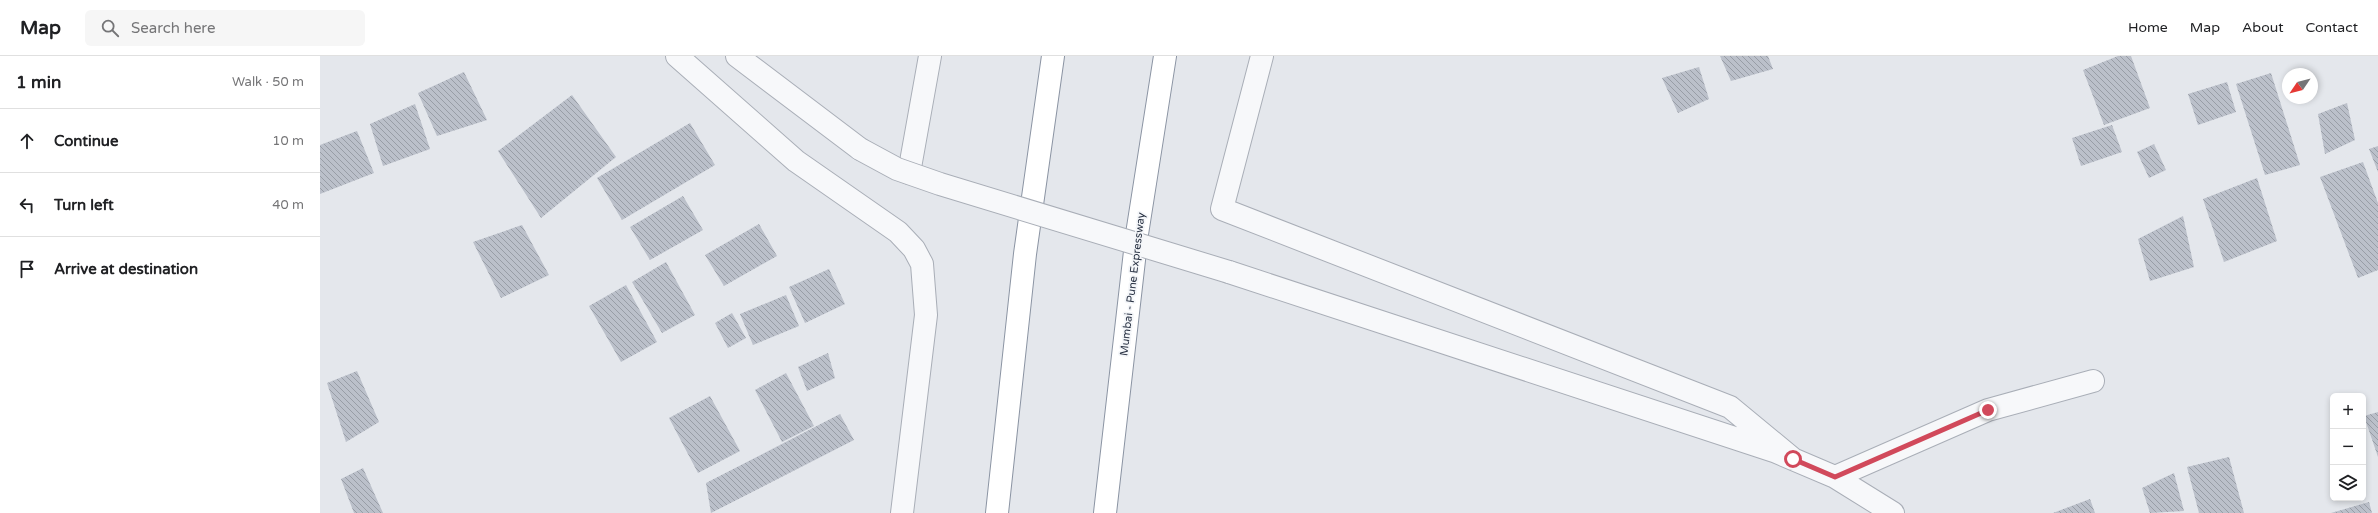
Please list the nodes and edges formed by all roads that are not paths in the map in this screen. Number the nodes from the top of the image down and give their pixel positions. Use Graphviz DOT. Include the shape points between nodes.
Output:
graph roads {
  1 [pos="677,56"];
  2 [pos="737,56"];
  3 [pos="930,56"];
  4 [pos="1053,56"];
  5 [pos="1165,56"];
  6 [pos="1262,56"];
  7 [pos="909,173"];
  8 [pos="2093,381"];
  9 [pos="1793,459"];
  10 [pos="1835,477"];
  11 [pos="902,513"];
  12 [pos="997,513"];
  13 [pos="1105,513"];
  14 [pos="1893,513"];
  1 -- 11 [label="street" via="796,161 898,232 914,249 922,264 926,315"];
  2 -- 7 [label="street, bridge" via="860,149"];
  3 -- 7 [label="street"];
  4 -- 12 [label="highway" via="1025,254"];
  5 -- 13 [label="highway, Mumbai - Pune Expressway" via="1137,234"];
  6 -- 9 [label="street" via="1222,209 1730,407"];
  7 -- 9 [label="street, bridge" via="1228,272"];
  8 -- 10 [label="street" via="1988,410"];
  9 -- 10 [label="street"];
  10 -- 14 [label="street"];
}
